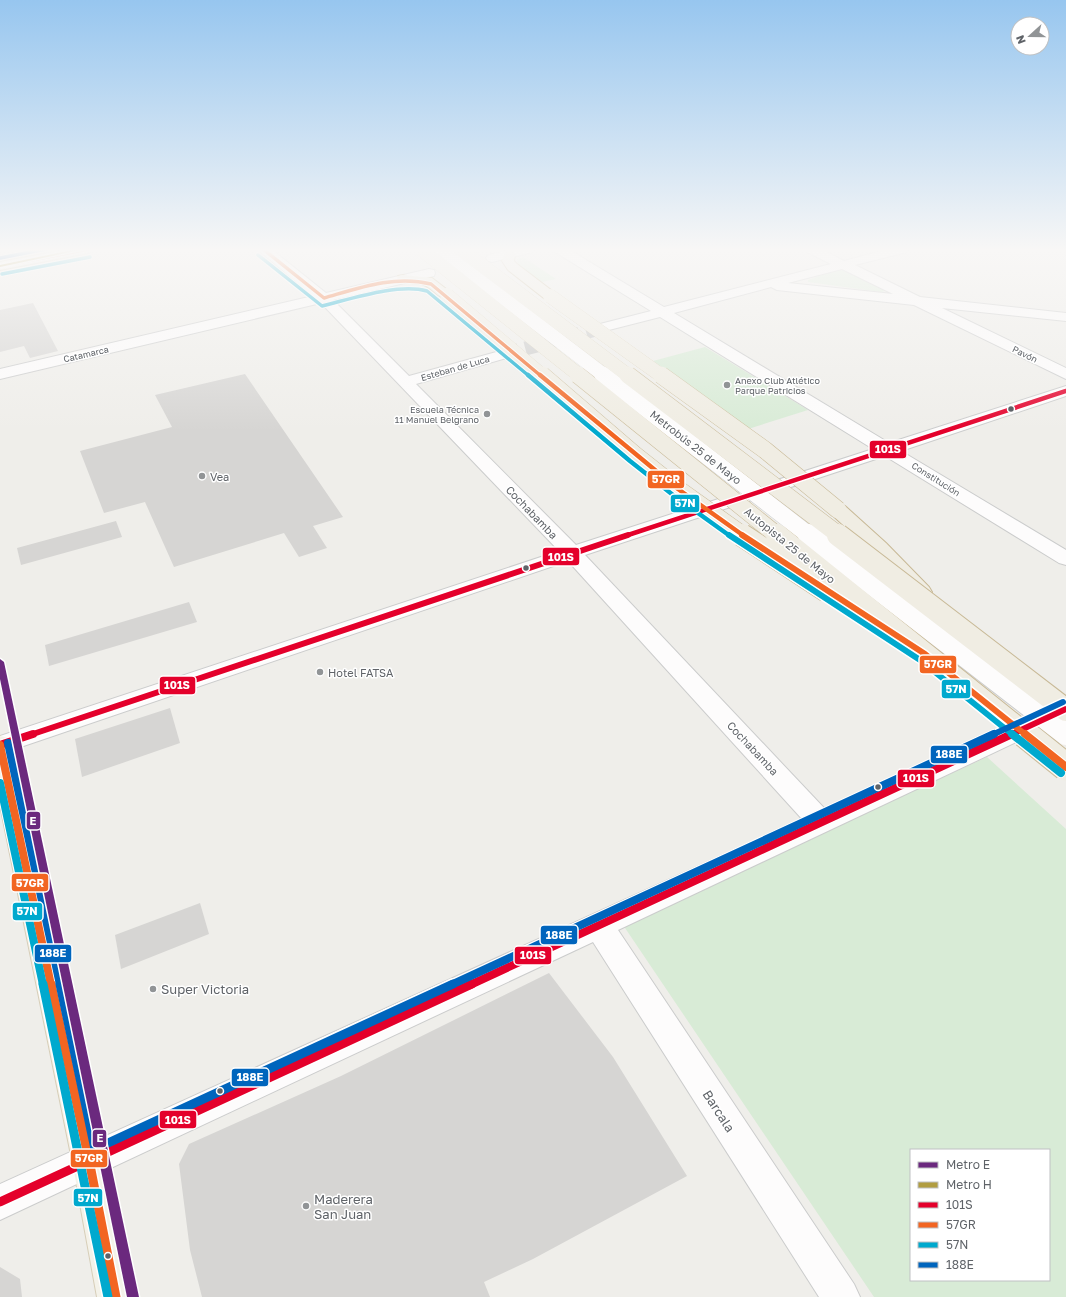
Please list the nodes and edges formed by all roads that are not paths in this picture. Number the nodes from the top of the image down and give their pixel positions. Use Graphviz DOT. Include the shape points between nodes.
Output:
graph roads {
  1 [pos="275,310"];
  2 [pos="335,310"];
  3 [pos="464,310"];
  4 [pos="496,310"];
  5 [pos="518,310"];
  6 [pos="541,310"];
  7 [pos="569,310"];
  8 [pos="658,310"];
  9 [pos="671,310"];
  10 [pos="935,310"];
  11 [pos="993,310"];
  12 [pos="662,312"];
  13 [pos="1066,317"];
  14 [pos="605,327"];
  15 [pos="506,354"];
  16 [pos="0,374"];
  17 [pos="1066,374"];
  18 [pos="405,382"];
  19 [pos="1066,391"];
  20 [pos="888,450"];
  21 [pos="572,552"];
  22 [pos="1066,559"];
  23 [pos="952,622"];
  24 [pos="925,654"];
  25 [pos="1066,710"];
  26 [pos="1066,734"];
  27 [pos="0,745"];
  28 [pos="1066,767"];
  29 [pos="821,822"];
  30 [pos="598,926"];
  31 [pos="90,1160"];
  32 [pos="0,1202"];
  33 [pos="116,1297"];
  34 [pos="841,1297"];
  1 -- 16 [label="street, Catamarca"];
  2 -- 18 [label="street, Cochabamba"];
  3 -- 24 [label="highway, bridge" via="634,455 678,489 757,545"];
  4 -- 24 [label="highway, Autopista 25 de Mayo, bridge"];
  5 -- 26 [label="street, Metrobús 25 de Mayo, bridge"];
  6 -- 23 [label="highway, bridge"];
  7 -- 23 [label="highway, bridge" via="765,450 874,543"];
  8 -- 12 [label="street, Constitución"];
  9 -- 12 [label="street"];
  10 -- 17 [label="street, Pavón"];
  11 -- 13 [label="street"];
  12 -- 14 [label="street"];
  12 -- 20 [label="street, Constitución"];
  15 -- 18 [label="street, Esteban de Luca"];
  18 -- 21 [label="street, Cochabamba"];
  19 -- 20 [label="street"];
  20 -- 21 [label="street"];
  20 -- 22 [label="street, Constitución"];
  21 -- 27 [label="street"];
  21 -- 29 [label="street, Cochabamba"];
  23 -- 25 [label="highway, bridge"];
  24 -- 28 [label="highway, Autopista 25 de Mayo, bridge"];
  25 -- 29 [label="street"];
  27 -- 31 [label="main road"];
  29 -- 30 [label="street"];
  30 -- 31 [label="street"];
  30 -- 34 [label="street, Barcala"];
  31 -- 32 [label="street"];
  31 -- 33 [label="main road"];
}
